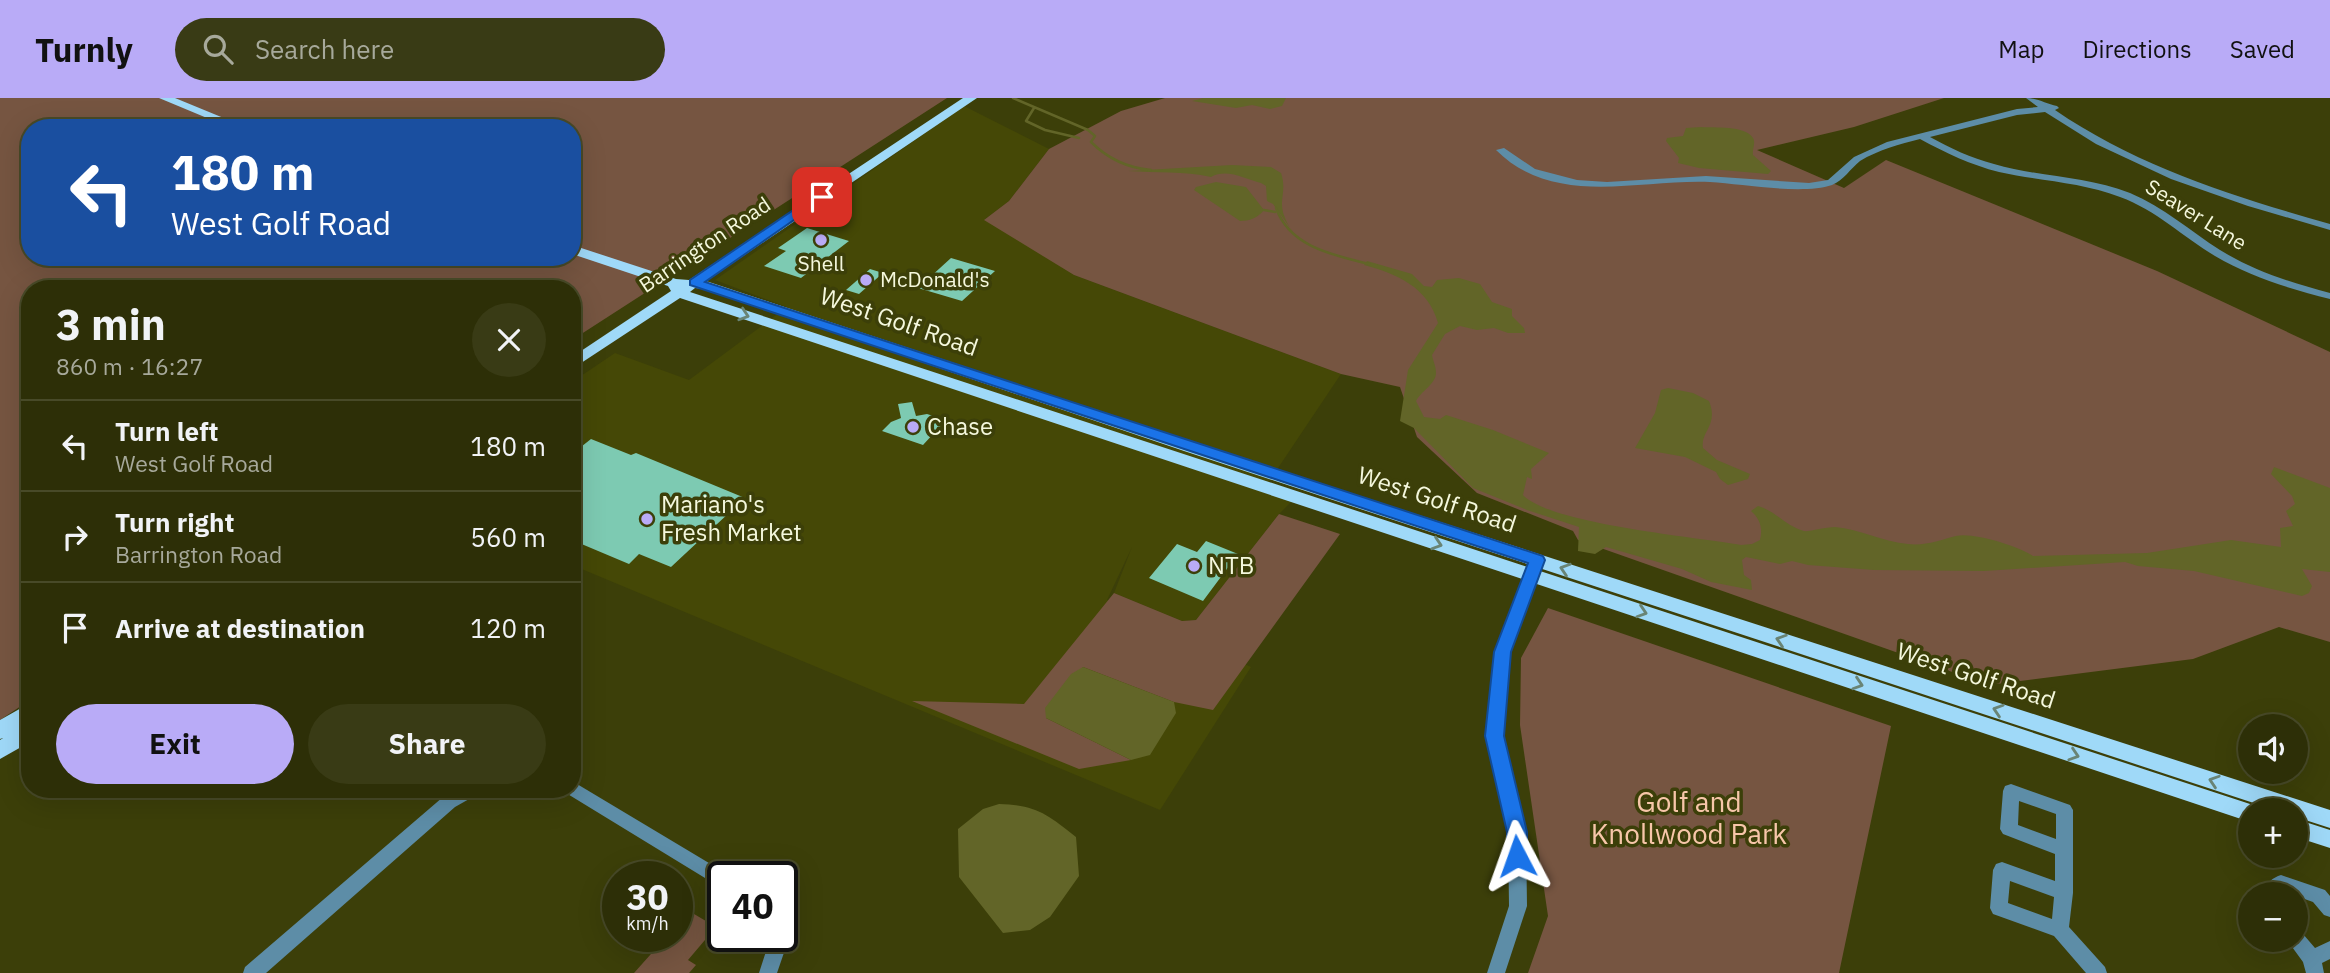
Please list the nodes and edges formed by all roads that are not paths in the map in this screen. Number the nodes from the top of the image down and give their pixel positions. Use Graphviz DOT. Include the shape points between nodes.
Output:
graph roads {
  1 [pos="165,98"];
  2 [pos="956,98"];
  3 [pos="971,98"];
  4 [pos="2031,98"];
  5 [pos="2047,105"];
  6 [pos="219,119"];
  7 [pos="1921,136"];
  8 [pos="1501,150"];
  9 [pos="2330,221"];
  10 [pos="2330,227"];
  11 [pos="581,252"];
  12 [pos="695,282"];
  13 [pos="677,288"];
  14 [pos="2330,296"];
  15 [pos="581,346"];
  16 [pos="581,357"];
  17 [pos="1534,568"];
  18 [pos="21,717"];
  19 [pos="0,730"];
  20 [pos="21,737"];
  21 [pos="0,751"];
  22 [pos="581,793"];
  23 [pos="456,798"];
  24 [pos="2238,809"];
  25 [pos="2330,819"];
  26 [pos="2308,832"];
  27 [pos="2330,839"];
  28 [pos="2065,850"];
  29 [pos="707,871"];
  30 [pos="2308,892"];
  31 [pos="2064,893"];
  32 [pos="2330,909"];
  33 [pos="2060,930"];
  34 [pos="775,952"];
  35 [pos="252,973"];
  36 [pos="768,973"];
  37 [pos="1496,973"];
  38 [pos="2098,973"];
  1 -- 6 [label="main road"];
  2 -- 13 [label="main road, Barrington Road"];
  3 -- 12 [label="main road, Barrington Road"];
  4 -- 5 [label="street"];
  5 -- 7 [label="street"];
  5 -- 9 [label="street" via="2163,165"];
  5 -- 10 [label="street" via="2082,133 2154,168"];
  7 -- 8 [label="street" via="1857,159 1831,182 1787,187 1719,180 1577,183 1531,171"];
  7 -- 14 [label="street, Seaver Lane" via="1986,165 2074,180 2125,195 2172,219 2242,266"];
  11 -- 13 [label="main road, West Golf Road"];
  12 -- 13 [label="main road, Barrington Road"];
  12 -- 17 [label="main road, West Golf Road"];
  13 -- 15 [label="main road, Barrington Road"];
  13 -- 16 [label="main road, Barrington Road"];
  13 -- 17 [label="main road, West Golf Road, one-way"];
  17 -- 24 [label="main road, West Golf Road, one-way"];
  25 -- 17 [label="main road, West Golf Road, one-way"];
  17 -- 37 [label="street" via="1503,652 1495,736 1517,832 1518,894"];
  18 -- 19 [label="main road"];
  20 -- 21 [label="main road"];
  22 -- 29 [label="street"];
  23 -- 35 [label="street"];
  26 -- 27 [label="main road"];
  28 -- 31 [label="street"];
  30 -- 32 [label="street" via="2319,896"];
  31 -- 33 [label="street"];
  31 -- 33 [label="street" via="2002,870 1999,908"];
  33 -- 38 [label="street"];
  34 -- 36 [label="street"];
}
